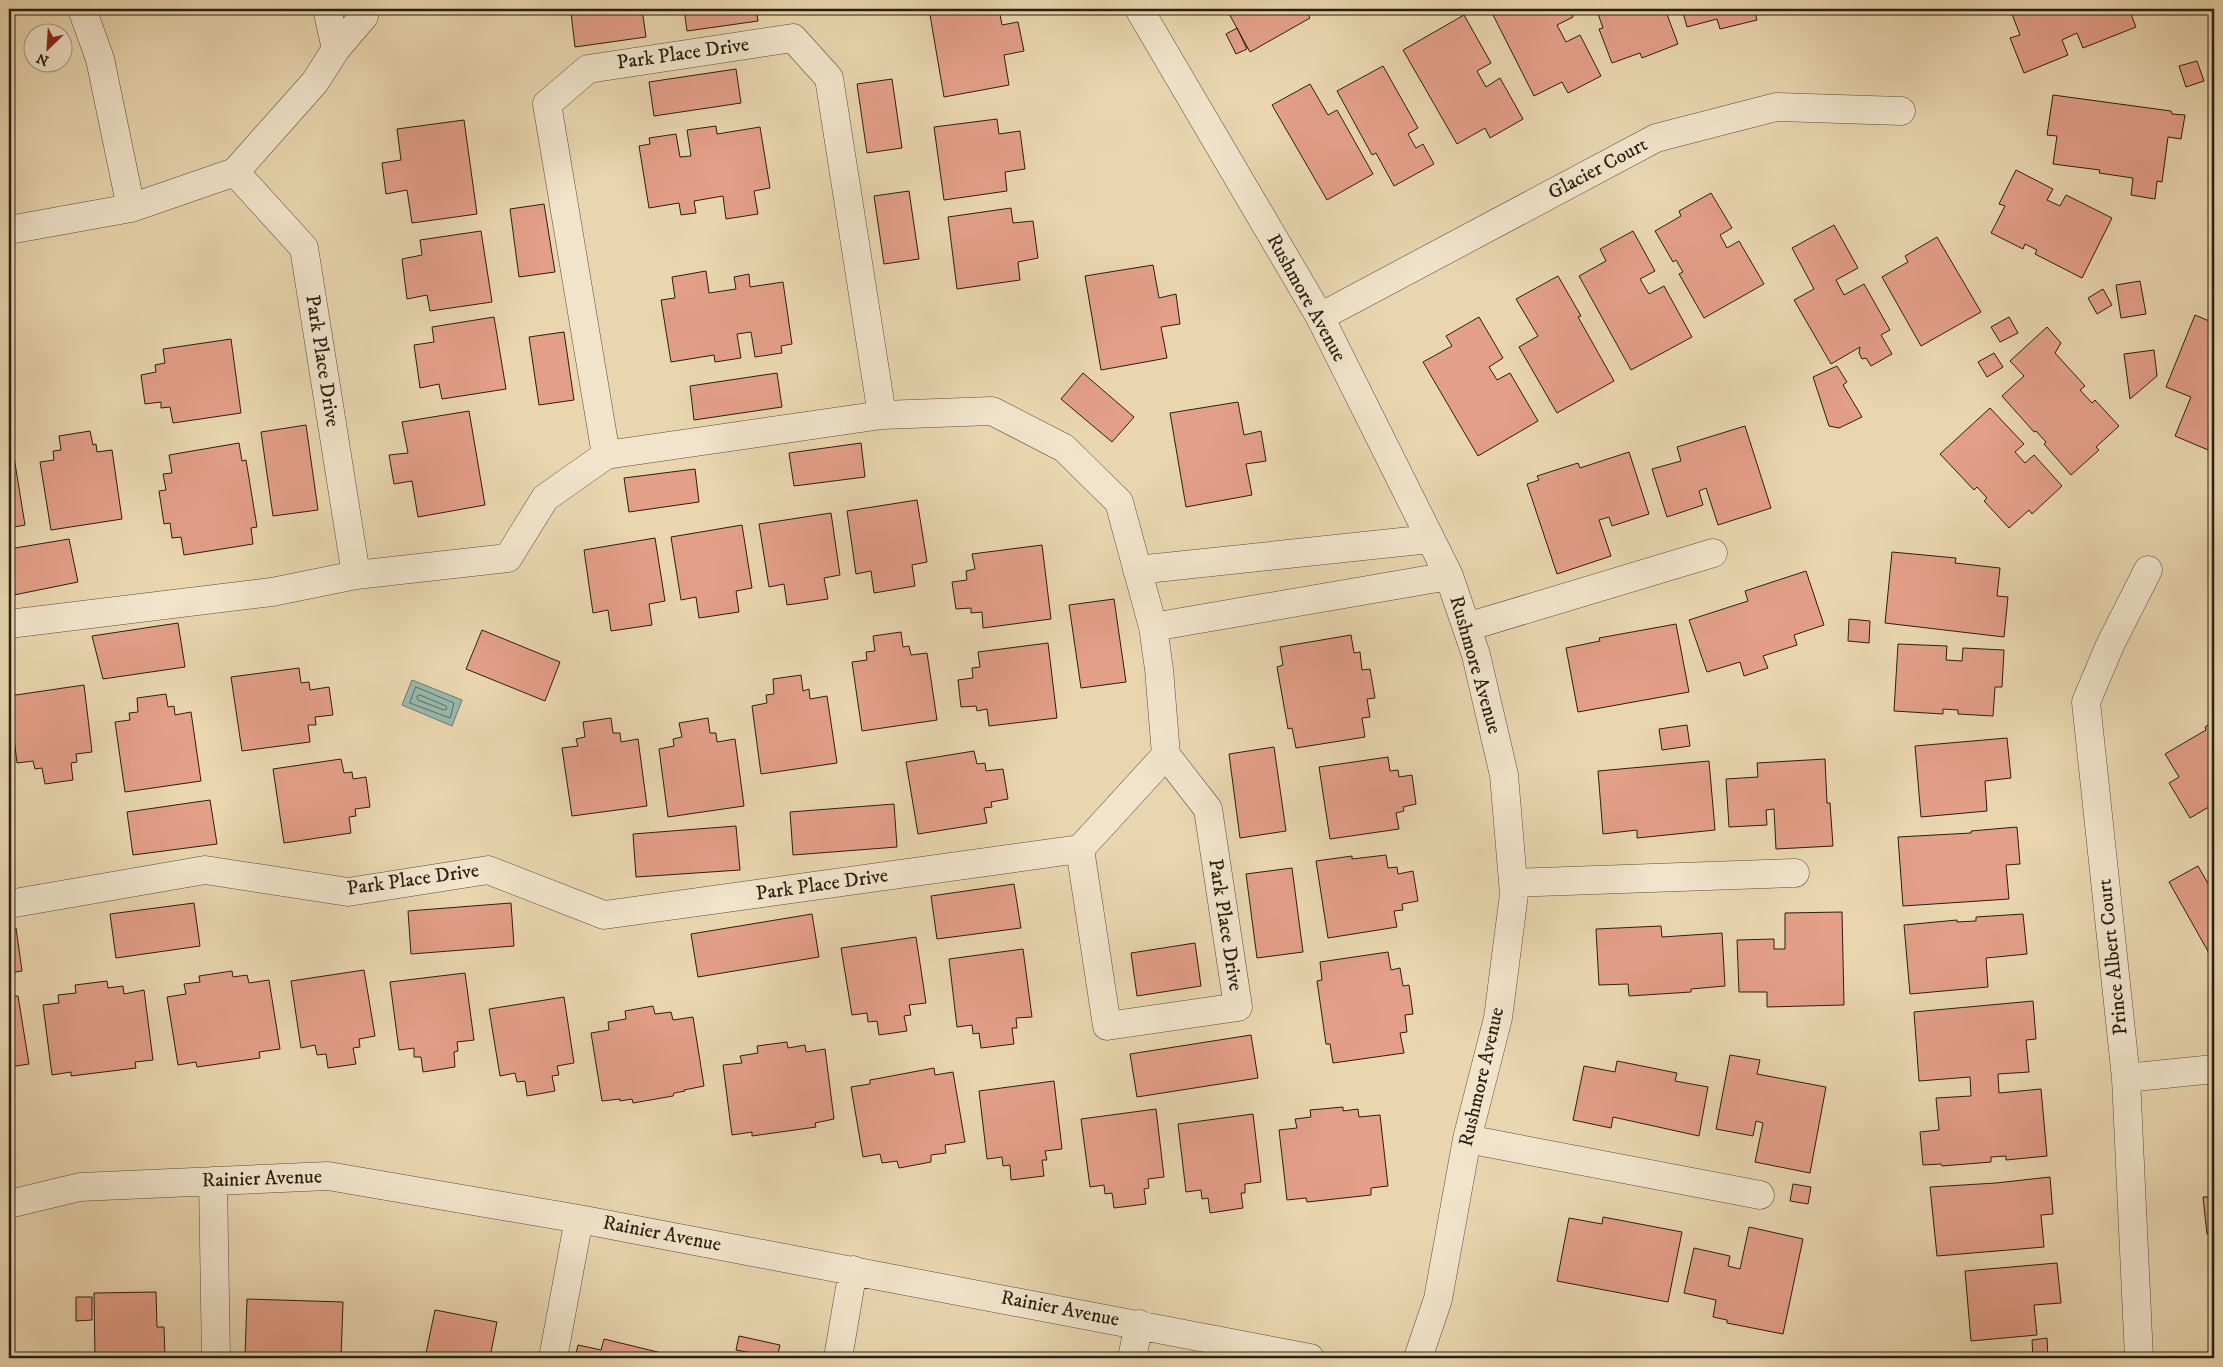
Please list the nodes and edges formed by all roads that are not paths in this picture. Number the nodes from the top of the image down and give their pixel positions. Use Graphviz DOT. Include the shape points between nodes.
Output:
graph roads {
  1 [pos="82,9"];
  2 [pos="327,9"];
  3 [pos="365,9"];
  4 [pos="1139,9"];
  5 [pos="336,49"];
  6 [pos="1901,111"];
  7 [pos="235,172"];
  8 [pos="132,208"];
  9 [pos="9,230"];
  10 [pos="1320,317"];
  11 [pos="882,415"];
  12 [pos="606,455"];
  13 [pos="1430,538"];
  14 [pos="1713,553"];
  15 [pos="1137,570"];
  16 [pos="2148,570"];
  17 [pos="356,576"];
  18 [pos="1449,576"];
  19 [pos="9,624"];
  20 [pos="1152,627"];
  21 [pos="1467,628"];
  22 [pos="1166,755"];
  23 [pos="1080,849"];
  24 [pos="1795,873"];
  25 [pos="1513,884"];
  26 [pos="9,904"];
  27 [pos="2214,1069"];
  28 [pos="2126,1078"];
  29 [pos="1467,1139"];
  30 [pos="213,1181"];
  31 [pos="1760,1195"];
  32 [pos="9,1204"];
  33 [pos="580,1219"];
  34 [pos="853,1270"];
  35 [pos="1139,1324"];
  36 [pos="216,1358"];
  37 [pos="552,1358"];
  38 [pos="838,1358"];
  39 [pos="1132,1358"];
  40 [pos="1310,1358"];
  41 [pos="1418,1358"];
  42 [pos="2139,1358"];
  1 -- 8 [label="street" via="100,59"];
  2 -- 5 [label="street"];
  3 -- 5 [label="street" via="364,16"];
  4 -- 10 [label="street, Rushmore Avenue"];
  5 -- 7 [label="street" via="315,82"];
  6 -- 10 [label="street, Glacier Court" via="1776,107 1656,138"];
  7 -- 8 [label="street"];
  7 -- 17 [label="street, Park Place Drive" via="304,248"];
  8 -- 9 [label="street"];
  10 -- 13 [label="street, Rushmore Avenue"];
  11 -- 12 [label="street"];
  11 -- 12 [label="street, Park Place Drive" via="829,78 793,38 588,69 548,104"];
  11 -- 15 [label="street" via="992,411 1064,448 1118,502"];
  12 -- 17 [label="street" via="545,498 508,558"];
  13 -- 15 [label="street"];
  13 -- 18 [label="street, Rushmore Avenue"];
  14 -- 21 [label="street"];
  15 -- 20 [label="street"];
  16 -- 28 [label="street, Prince Albert Court" via="2110,645 2086,702"];
  17 -- 19 [label="street" via="272,592"];
  18 -- 20 [label="street"];
  18 -- 21 [label="street, Rushmore Avenue"];
  20 -- 22 [label="street"];
  21 -- 25 [label="street, Rushmore Avenue" via="1504,775"];
  22 -- 23 [label="street"];
  22 -- 23 [label="street, Park Place Drive" via="1208,810 1238,1007 1107,1026"];
  23 -- 26 [label="street, Park Place Drive" via="604,915 488,870 348,892 205,870"];
  24 -- 25 [label="street"];
  25 -- 29 [label="street, Rushmore Avenue" via="1498,1018"];
  27 -- 28 [label="street"];
  28 -- 42 [label="street, Prince Albert Court"];
  29 -- 31 [label="street"];
  29 -- 41 [label="street, Rushmore Avenue" via="1438,1299"];
  30 -- 32 [label="street, Rainier Avenue" via="80,1187"];
  30 -- 33 [label="street, Rainier Avenue" via="328,1176"];
  30 -- 36 [label="street"];
  33 -- 34 [label="street, Rainier Avenue"];
  33 -- 37 [label="street"];
  34 -- 35 [label="street, Rainier Avenue"];
  34 -- 38 [label="street"];
  35 -- 39 [label="street"];
  35 -- 40 [label="street, Rainier Avenue"];
}
